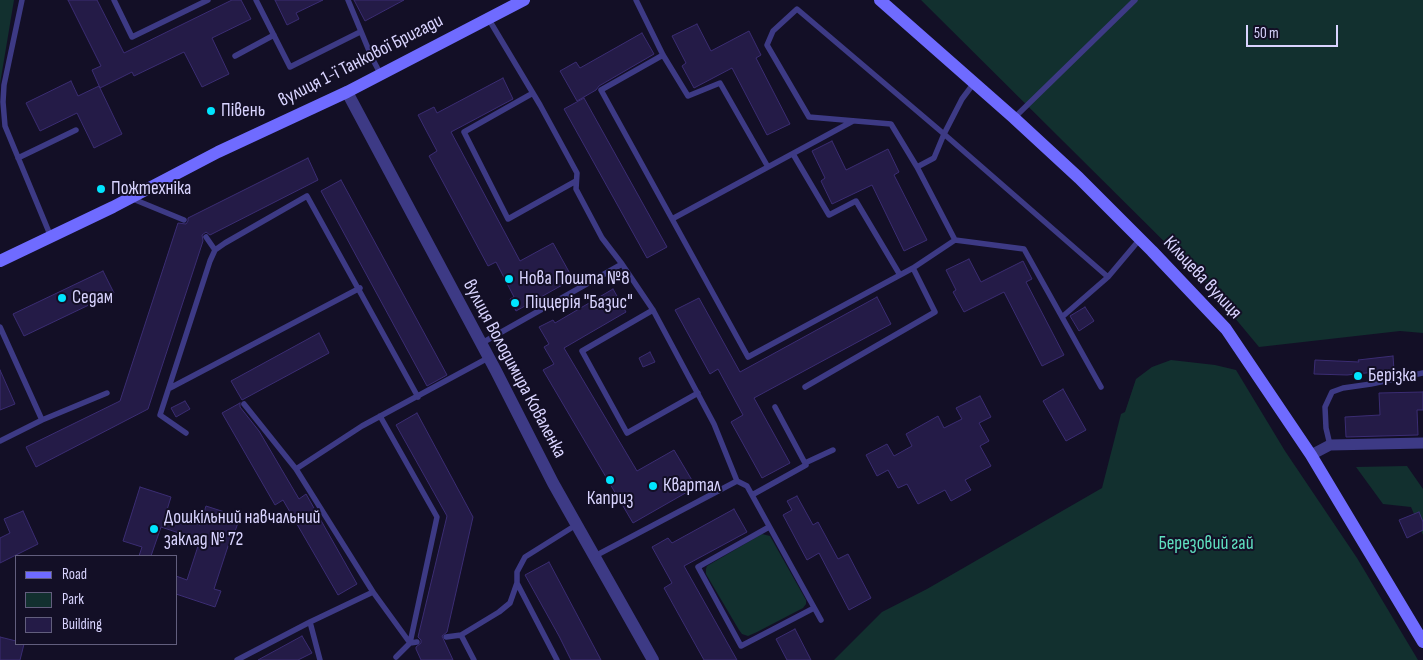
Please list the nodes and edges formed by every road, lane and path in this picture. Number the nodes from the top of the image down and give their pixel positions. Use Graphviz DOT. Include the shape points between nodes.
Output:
graph roads {
  1 [pos="22,0"];
  2 [pos="114,0"];
  3 [pos="208,0"];
  4 [pos="256,0"];
  5 [pos="348,0"];
  6 [pos="524,0"];
  7 [pos="636,0"];
  8 [pos="880,0"];
  9 [pos="1135,0"];
  10 [pos="488,18"];
  11 [pos="360,32"];
  12 [pos="274,35"];
  13 [pos="663,55"];
  14 [pos="235,56"];
  15 [pos="380,74"];
  16 [pos="974,83"];
  17 [pos="347,92"];
  18 [pos="533,93"];
  19 [pos="1,102"];
  20 [pos="1014,118"];
  21 [pos="854,121"];
  22 [pos="76,130"];
  23 [pos="944,134"];
  24 [pos="793,154"];
  25 [pos="18,158"];
  26 [pos="768,167"];
  27 [pos="917,167"];
  28 [pos="576,181"];
  29 [pos="131,198"];
  30 [pos="672,219"];
  31 [pos="184,220"];
  32 [pos="52,237"];
  33 [pos="206,237"];
  34 [pos="1140,239"];
  35 [pos="955,240"];
  36 [pos="216,250"];
  37 [pos="0,261"];
  38 [pos="622,264"];
  39 [pos="913,268"];
  40 [pos="900,276"];
  41 [pos="1108,277"];
  42 [pos="360,288"];
  43 [pos="653,310"];
  44 [pos="1062,317"];
  45 [pos="0,326"];
  46 [pos="480,344"];
  47 [pos="488,358"];
  48 [pos="1423,372"];
  49 [pos="805,387"];
  50 [pos="1101,387"];
  51 [pos="170,388"];
  52 [pos="106,393"];
  53 [pos="698,393"];
  54 [pos="418,397"];
  55 [pos="244,404"];
  56 [pos="775,407"];
  57 [pos="380,416"];
  58 [pos="42,420"];
  59 [pos="186,433"];
  60 [pos="0,441"];
  61 [pos="1423,444"];
  62 [pos="1330,445"];
  63 [pos="833,450"];
  64 [pos="1311,455"];
  65 [pos="805,463"];
  66 [pos="296,470"];
  67 [pos="737,481"];
  68 [pos="752,496"];
  69 [pos="576,525"];
  70 [pos="768,527"];
  71 [pos="594,557"];
  72 [pos="518,583"];
  73 [pos="373,592"];
  74 [pos="814,608"];
  75 [pos="821,620"];
  76 [pos="310,622"];
  77 [pos="461,635"];
  78 [pos="446,637"];
  79 [pos="413,642"];
  80 [pos="1423,642"];
  81 [pos="397,658"];
  82 [pos="237,660"];
  83 [pos="320,660"];
  84 [pos="390,660"];
  85 [pos="474,660"];
  86 [pos="557,660"];
  87 [pos="653,660"];
  1 -- 19 [label="lane"];
  2 -- 3 [label="lane" via="132,37"];
  4 -- 12 [label="lane"];
  5 -- 11 [label="lane"];
  6 -- 10 [label="main road, вулиця 1-ї Танкової Бригади"];
  7 -- 13 [label="lane"];
  8 -- 16 [label="main road, Кільцева вулиця"];
  9 -- 20 [label="lane"];
  10 -- 15 [label="main road, вулиця 1-ї Танкової Бригади"];
  10 -- 18 [label="lane"];
  11 -- 12 [label="lane" via="290,67"];
  11 -- 15 [label="lane"];
  12 -- 14 [label="lane"];
  13 -- 26 [label="lane" via="688,96 720,82"];
  13 -- 30 [label="lane" via="601,90"];
  15 -- 17 [label="main road, вулиця 1-ї Танкової Бригади"];
  16 -- 20 [label="main road, Кільцева вулиця"];
  16 -- 23 [label="lane"];
  17 -- 29 [label="main road, вулиця 1-ї Танкової Бригади" via="218,152"];
  17 -- 46 [label="street, вулиця Володимира Коваленка"];
  18 -- 28 [label="lane" via="577,173"];
  18 -- 28 [label="lane" via="464,132 508,219"];
  19 -- 25 [label="lane" via="5,126"];
  20 -- 34 [label="main road, Кільцева вулиця"];
  21 -- 23 [label="lane" via="809,117 768,45 773,31 797,9"];
  21 -- 24 [label="lane"];
  21 -- 27 [label="lane" via="891,124"];
  22 -- 25 [label="lane"];
  23 -- 27 [label="lane" via="934,158"];
  23 -- 41 [label="lane"];
  24 -- 26 [label="lane"];
  24 -- 40 [label="lane" via="829,215 856,201"];
  25 -- 32 [label="lane"];
  26 -- 30 [label="lane"];
  27 -- 35 [label="lane"];
  28 -- 38 [label="lane" via="576,189 602,238"];
  29 -- 31 [label="lane"];
  29 -- 32 [label="main road, вулиця 1-ї Танкової Бригади"];
  30 -- 40 [label="lane" via="748,357"];
  32 -- 37 [label="main road, вулиця 1-ї Танкової Бригади"];
  33 -- 36 [label="lane"];
  34 -- 41 [label="lane"];
  34 -- 64 [label="main road, Кільцева вулиця" via="1226,329"];
  35 -- 39 [label="lane"];
  35 -- 44 [label="lane" via="1024,249"];
  36 -- 42 [label="lane" via="307,196"];
  36 -- 51 [label="lane"];
  38 -- 43 [label="lane"];
  38 -- 46 [label="lane"];
  39 -- 40 [label="lane"];
  39 -- 49 [label="lane" via="935,312"];
  41 -- 44 [label="lane"];
  42 -- 51 [label="lane"];
  42 -- 54 [label="lane"];
  43 -- 53 [label="lane"];
  43 -- 53 [label="lane" via="582,351 627,432"];
  44 -- 50 [label="lane"];
  45 -- 58 [label="lane"];
  46 -- 47 [label="street, вулиця Володимира Коваленка"];
  47 -- 54 [label="lane"];
  47 -- 69 [label="street, вулиця Володимира Коваленка"];
  48 -- 62 [label="lane" via="1332,392 1325,407"];
  51 -- 59 [label="lane" via="160,415"];
  52 -- 58 [label="lane"];
  53 -- 67 [label="lane"];
  54 -- 57 [label="lane"];
  55 -- 66 [label="lane"];
  56 -- 65 [label="lane"];
  57 -- 66 [label="lane"];
  57 -- 79 [label="lane" via="437,517"];
  58 -- 60 [label="lane"];
  61 -- 62 [label="street"];
  62 -- 64 [label="street"];
  63 -- 65 [label="lane"];
  64 -- 80 [label="main road, Кільцева вулиця"];
  65 -- 68 [label="lane"];
  66 -- 73 [label="lane"];
  67 -- 68 [label="lane" via="747,486"];
  67 -- 71 [label="lane"];
  68 -- 70 [label="lane"];
  69 -- 71 [label="street, вулиця Володимира Коваленка"];
  69 -- 72 [label="lane" via="526,557 517,572"];
  70 -- 74 [label="lane"];
  70 -- 74 [label="lane" via="698,567 741,646"];
  71 -- 87 [label="street, вулиця Володимира Коваленка"];
  72 -- 77 [label="lane" via="510,603"];
  72 -- 86 [label="lane"];
  73 -- 76 [label="lane"];
  73 -- 79 [label="lane"];
  74 -- 75 [label="lane"];
  76 -- 82 [label="lane"];
  76 -- 83 [label="lane"];
  77 -- 78 [label="lane"];
  77 -- 85 [label="lane"];
  79 -- 81 [label="lane"];
  81 -- 84 [label="lane"];
}
